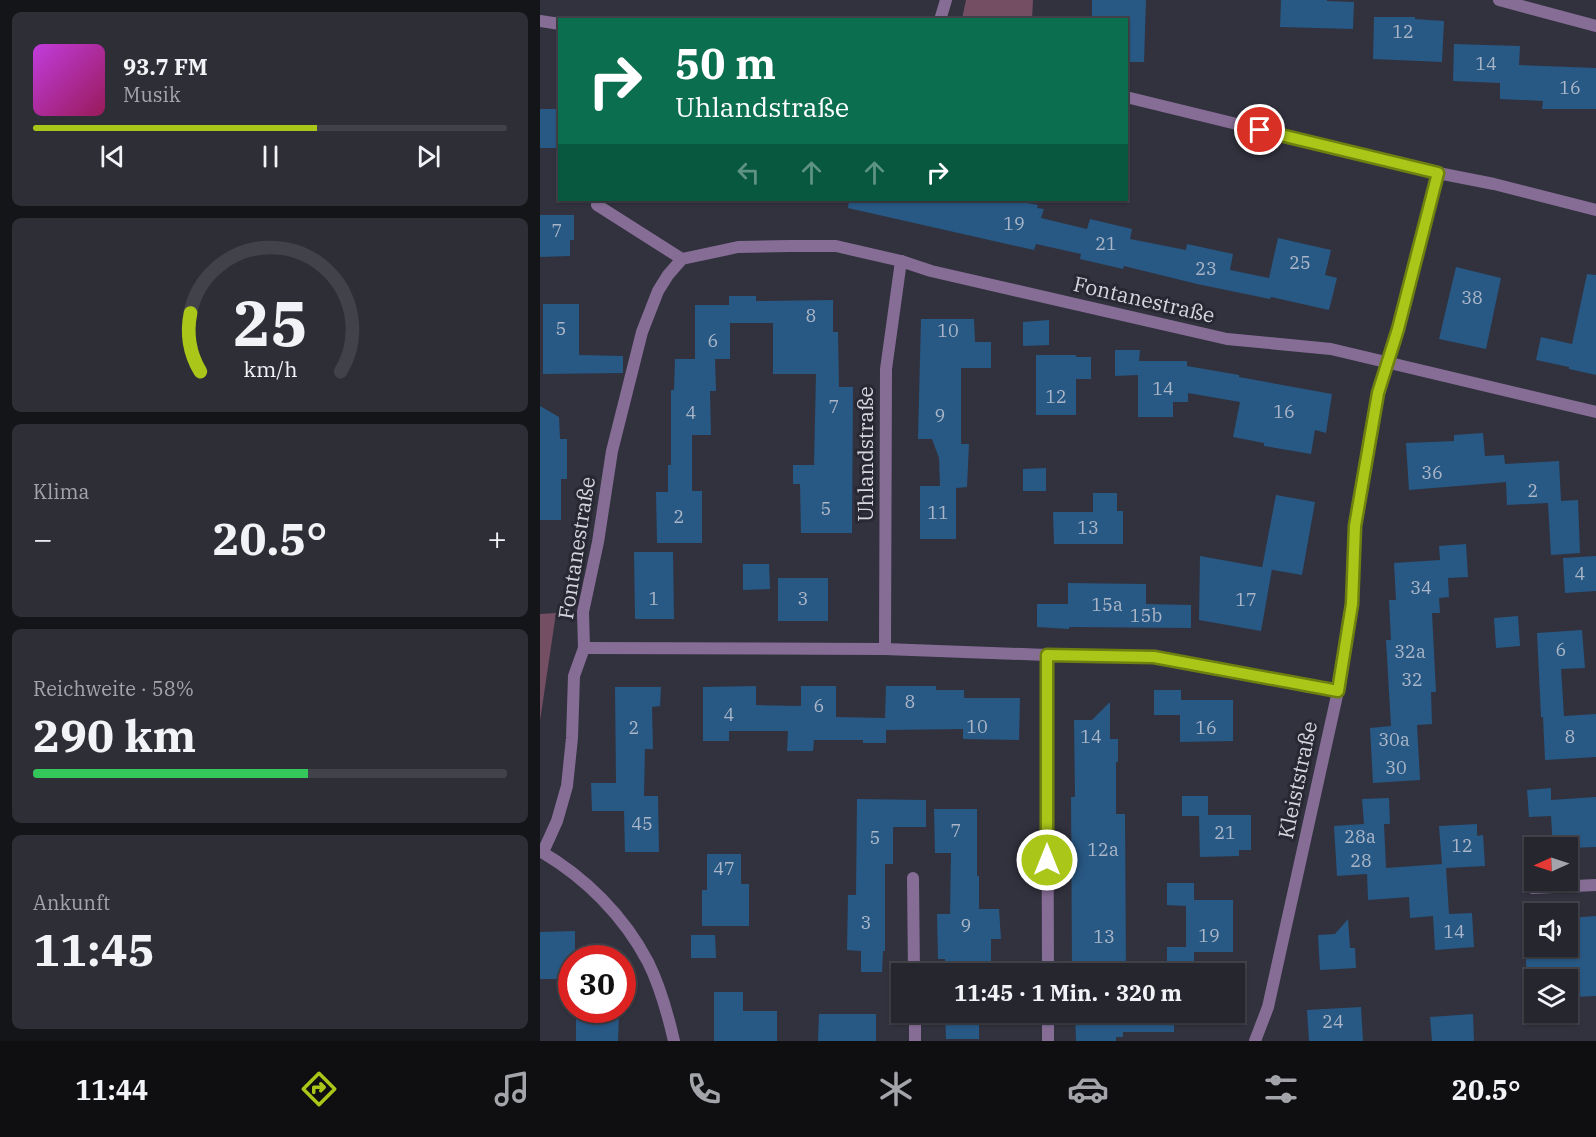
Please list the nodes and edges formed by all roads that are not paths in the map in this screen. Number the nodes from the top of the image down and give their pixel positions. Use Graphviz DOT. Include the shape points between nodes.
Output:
graph roads {
  1 [pos="946,0"];
  2 [pos="1499,0"];
  3 [pos="941,18"];
  4 [pos="540,21"];
  5 [pos="558,24"];
  6 [pos="1596,26"];
  7 [pos="1128,98"];
  8 [pos="1438,173"];
  9 [pos="597,205"];
  10 [pos="1596,210"];
  11 [pos="682,258"];
  12 [pos="901,261"];
  13 [pos="1388,362"];
  14 [pos="1596,412"];
  15 [pos="584,648"];
  16 [pos="885,649"];
  17 [pos="1047,655"];
  18 [pos="1338,691"];
  19 [pos="541,852"];
  20 [pos="913,878"];
  21 [pos="1596,885"];
  22 [pos="1578,886"];
  23 [pos="914,963"];
  24 [pos="1048,963"];
  25 [pos="915,1023"];
  26 [pos="1048,1023"];
  27 [pos="674,1041"];
  28 [pos="915,1041"];
  29 [pos="1048,1041"];
  30 [pos="1255,1041"];
  1 -- 3 [label="street"];
  2 -- 6 [label="street"];
  4 -- 5 [label="street"];
  7 -- 8 [label="street"];
  8 -- 10 [label="street"];
  8 -- 13 [label="street, Kleiststraße"];
  9 -- 11 [label="street"];
  11 -- 12 [label="street, Fontanestraße" via="738,248 836,246"];
  11 -- 15 [label="street, Fontanestraße" via="658,291 642,332 612,451 583,612"];
  12 -- 13 [label="street, Fontanestraße" via="1227,339 1331,349"];
  12 -- 16 [label="street, Uhlandstraße" via="886,369"];
  13 -- 14 [label="street, Fontanestraße"];
  13 -- 18 [label="street, Kleiststraße" via="1378,393 1355,526 1352,604"];
  15 -- 16 [label="street"];
  15 -- 19 [label="street, Fontanestraße" via="573,676 567,786 557,821"];
  16 -- 17 [label="street"];
  17 -- 18 [label="street" via="1154,657"];
  17 -- 24 [label="street"];
  18 -- 30 [label="street, Kleiststraße" via="1268,1007"];
  19 -- 27 [label="street" via="596,892 614,911 648,963"];
  20 -- 23 [label="street"];
  21 -- 22 [label="street"];
  25 -- 28 [label="street"];
  26 -- 29 [label="street"];
}
